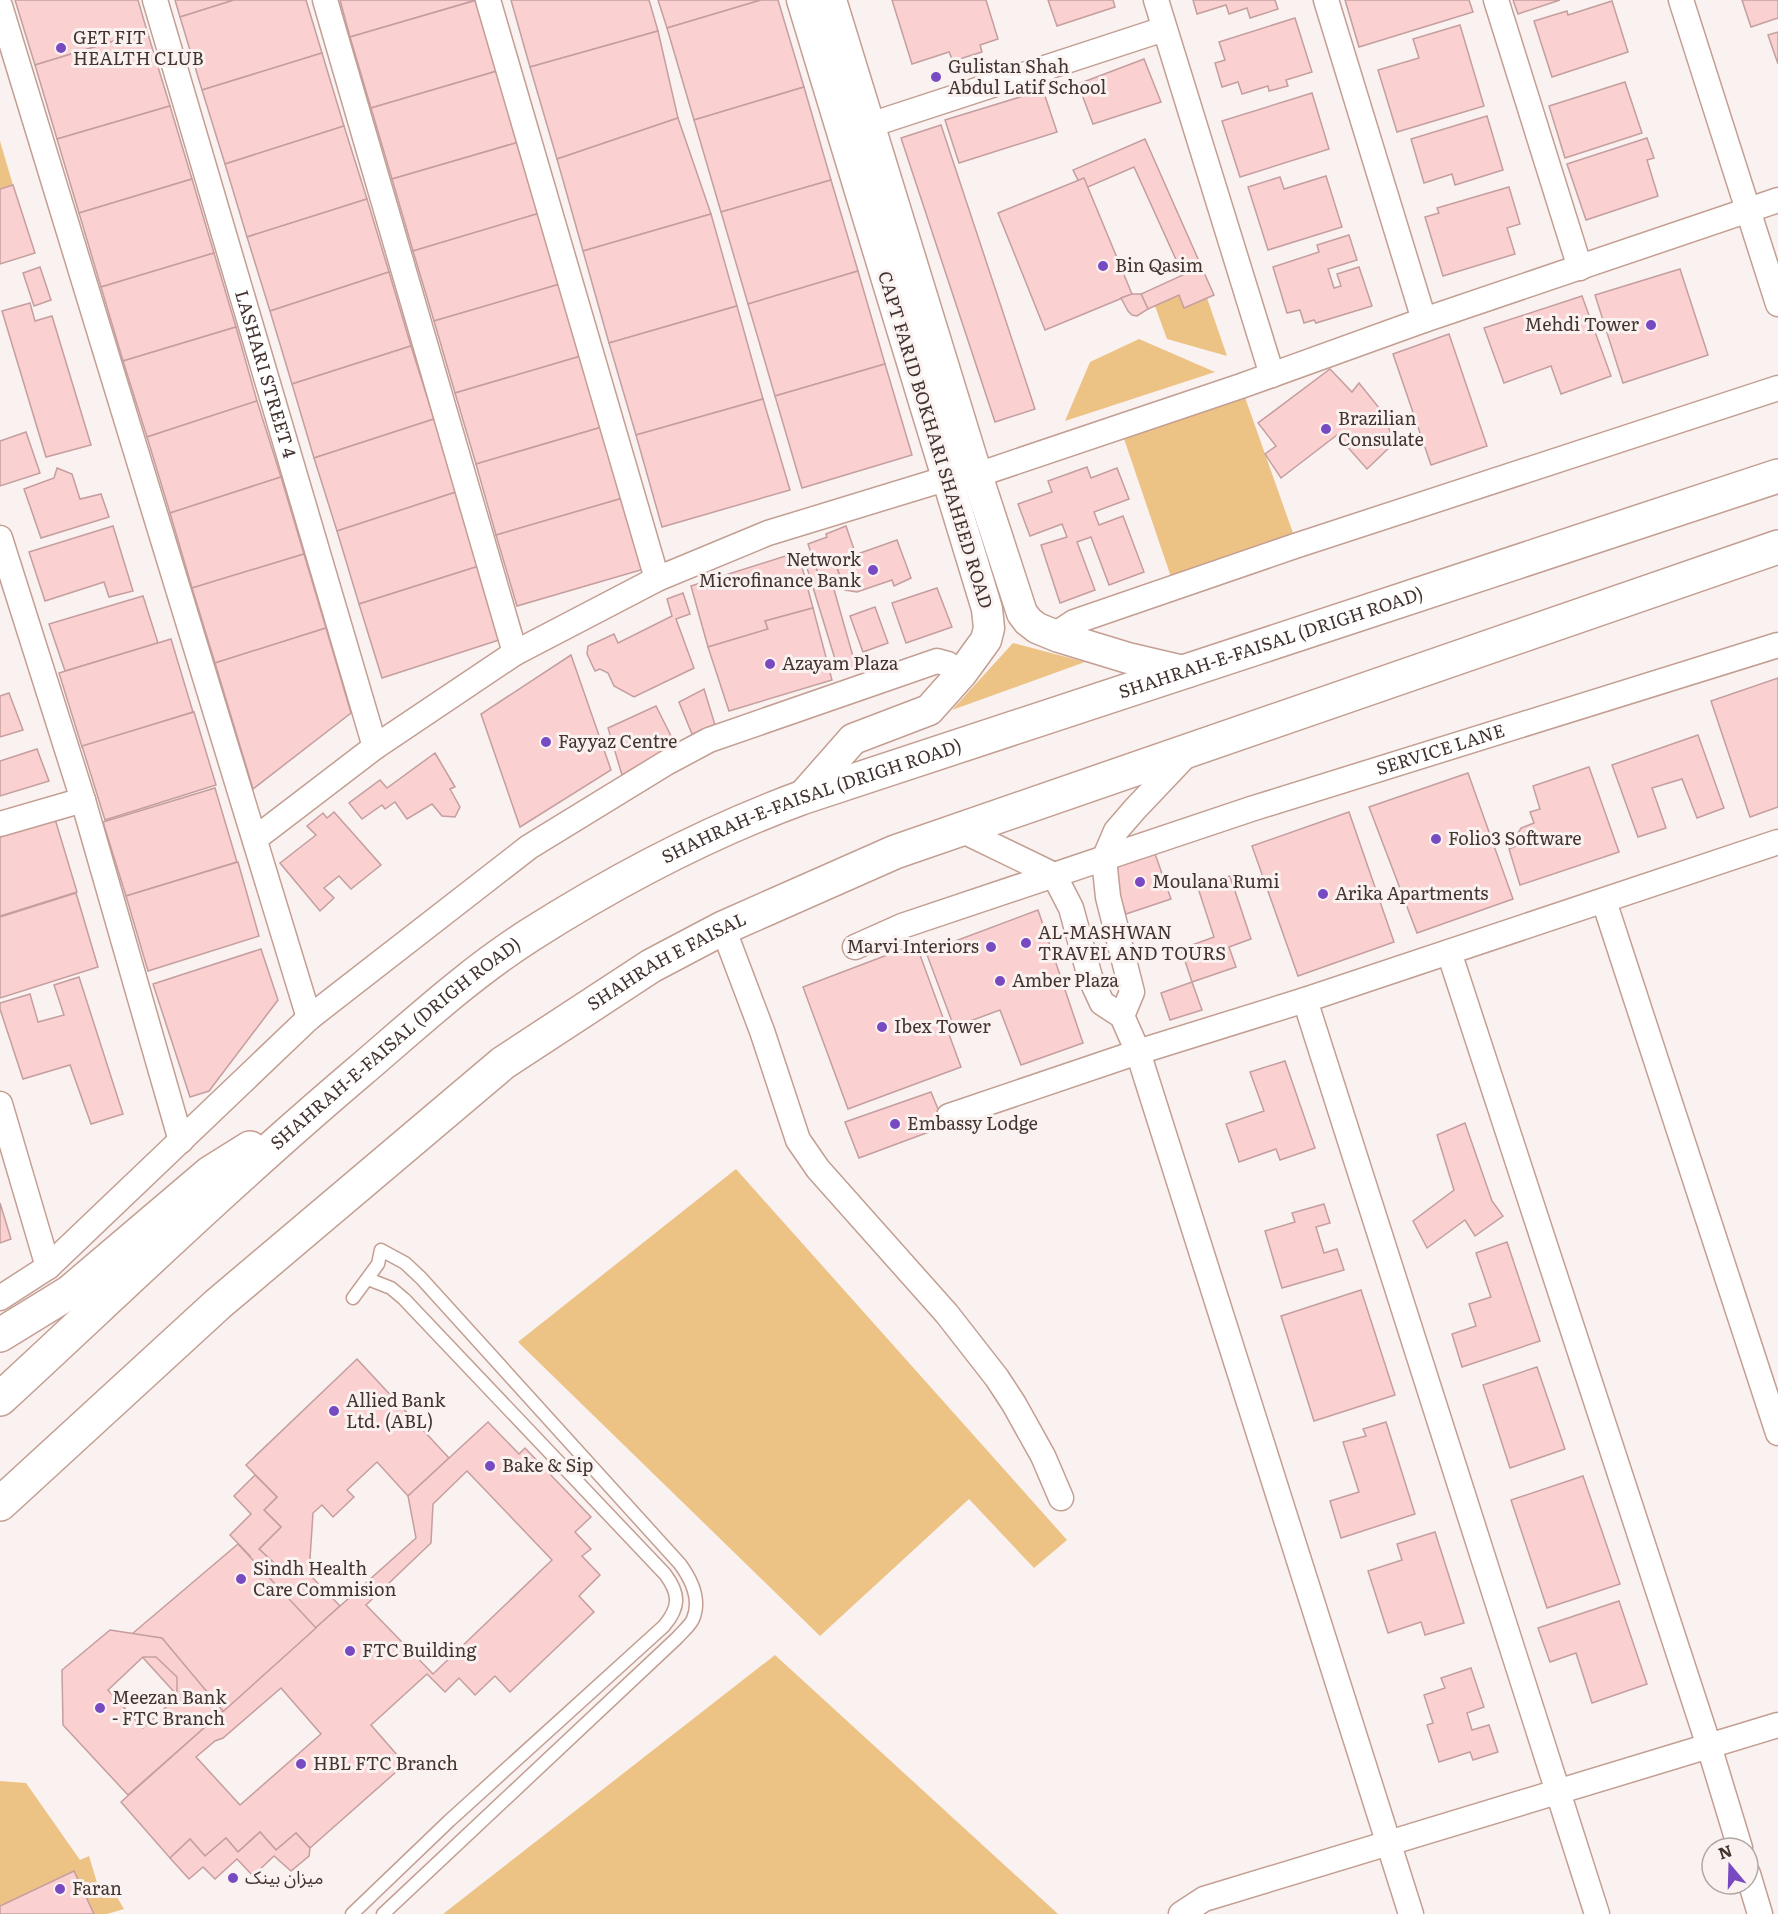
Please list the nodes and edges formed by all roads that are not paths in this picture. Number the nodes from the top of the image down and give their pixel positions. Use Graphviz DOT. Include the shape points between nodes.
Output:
graph roads {
  1 [pos="155,0"];
  2 [pos="325,0"];
  3 [pos="488,0"];
  4 [pos="802,0"];
  5 [pos="831,0"];
  6 [pos="1155,0"];
  7 [pos="1326,0"];
  8 [pos="1496,0"];
  9 [pos="1681,0"];
  10 [pos="0,6"];
  11 [pos="1164,29"];
  12 [pos="870,124"];
  13 [pos="1778,200"];
  14 [pos="1748,210"];
  15 [pos="1580,268"];
  16 [pos="1778,304"];
  17 [pos="1424,320"];
  18 [pos="1272,375"];
  19 [pos="1778,388"];
  20 [pos="1778,476"];
  21 [pos="962,477"];
  22 [pos="0,538"];
  23 [pos="1778,547"];
  24 [pos="657,579"];
  25 [pos="1059,636"];
  26 [pos="1778,645"];
  27 [pos="515,653"];
  28 [pos="1188,672"];
  29 [pos="962,673"];
  30 [pos="375,747"];
  31 [pos="1192,750"];
  32 [pos="801,798"];
  33 [pos="83,800"];
  34 [pos="0,824"];
  35 [pos="961,830"];
  36 [pos="256,838"];
  37 [pos="1778,842"];
  38 [pos="1104,859"];
  39 [pos="1054,875"];
  40 [pos="1604,901"];
  41 [pos="723,928"];
  42 [pos="855,947"];
  43 [pos="1449,952"];
  44 [pos="1305,1000"];
  45 [pos="1122,1016"];
  46 [pos="309,1018"];
  47 [pos="1138,1052"];
  48 [pos="0,1104"];
  49 [pos="319,1106"];
  50 [pos="949,1116"];
  51 [pos="181,1141"];
  52 [pos="48,1267"];
  53 [pos="368,1279"];
  54 [pos="0,1298"];
  55 [pos="353,1298"];
  56 [pos="0,1335"];
  57 [pos="0,1399"];
  58 [pos="1776,1422"];
  59 [pos="1061,1498"];
  60 [pos="0,1504"];
  61 [pos="687,1573"];
  62 [pos="671,1582"];
  63 [pos="673,1616"];
  64 [pos="685,1629"];
  65 [pos="1778,1725"];
  66 [pos="1709,1746"];
  67 [pos="1559,1791"];
  68 [pos="1736,1836"];
  69 [pos="1388,1843"];
  70 [pos="1755,1896"];
  71 [pos="351,1914"];
  72 [pos="383,1914"];
  73 [pos="1181,1914"];
  74 [pos="1411,1914"];
  75 [pos="1597,1914"];
  76 [pos="1760,1914"];
  1 -- 30 [label="street, LASHARI STREET 4"];
  2 -- 27 [label="street"];
  3 -- 24 [label="street"];
  4 -- 21 [label="street, CAPT FARID BOKHARI SHAHEED ROAD"];
  5 -- 12 [label="street, CAPT FARID BOKHARI SHAHEED ROAD"];
  6 -- 11 [label="street"];
  7 -- 17 [label="street"];
  8 -- 15 [label="street"];
  9 -- 14 [label="street"];
  10 -- 36 [label="street"];
  11 -- 12 [label="street"];
  11 -- 18 [label="street"];
  12 -- 21 [label="street, CAPT FARID BOKHARI SHAHEED ROAD"];
  13 -- 14 [label="street"];
  14 -- 15 [label="street"];
  14 -- 16 [label="street"];
  15 -- 17 [label="street"];
  17 -- 18 [label="street"];
  18 -- 21 [label="street"];
  19 -- 25 [label="street" via="1085,618 1067,626"];
  20 -- 28 [label="highway, SHAHRAH-E-FAISAL (DRIGH ROAD)"];
  21 -- 24 [label="street" via="768,533"];
  21 -- 25 [label="street, CAPT FARID BOKHARI SHAHEED ROAD" via="1022,613 1037,628"];
  21 -- 29 [label="street, CAPT FARID BOKHARI SHAHEED ROAD" via="989,628 986,640"];
  22 -- 33 [label="street"];
  23 -- 31 [label="highway"];
  24 -- 27 [label="street"];
  25 -- 28 [label="street, CAPT FARID BOKHARI SHAHEED ROAD"];
  26 -- 38 [label="street, SERVICE LANE" via="1251,809"];
  27 -- 30 [label="street"];
  28 -- 32 [label="highway, SHAHRAH-E-FAISAL (DRIGH ROAD)"];
  29 -- 32 [label="street, CAPT FARID BOKHARI SHAHEED ROAD" via="929,710 853,739"];
  29 -- 46 [label="street" via="937,661 709,740 529,847"];
  30 -- 36 [label="street"];
  31 -- 35 [label="highway, SHAHRAH E FAISAL"];
  31 -- 38 [label="street" via="1116,831"];
  32 -- 49 [label="highway, SHAHRAH-E-FAISAL (DRIGH ROAD)" via="721,830 615,885 529,936 455,989"];
  33 -- 34 [label="street"];
  33 -- 51 [label="street"];
  35 -- 39 [label="street"];
  35 -- 41 [label="highway, SHAHRAH E FAISAL" via="885,856"];
  36 -- 46 [label="street"];
  37 -- 40 [label="street"];
  38 -- 39 [label="street, SERVICE LANE"];
  38 -- 45 [label="street" via="1108,897 1132,992"];
  39 -- 42 [label="street, SERVICE LANE" via="902,926"];
  39 -- 45 [label="street" via="1071,908 1090,977 1102,1003"];
  40 -- 43 [label="street"];
  40 -- 58 [label="street"];
  41 -- 59 [label="street" via="798,1140 818,1169 947,1314 997,1378 1043,1456"];
  41 -- 60 [label="highway, SHAHRAH E FAISAL" via="651,966 503,1063 218,1304"];
  43 -- 44 [label="street"];
  43 -- 66 [label="street"];
  44 -- 47 [label="street"];
  44 -- 67 [label="street"];
  45 -- 47 [label="street"];
  46 -- 51 [label="street"];
  47 -- 50 [label="street"];
  47 -- 69 [label="street"];
  48 -- 52 [label="street"];
  49 -- 56 [label="highway" via="210,1173 70,1292"];
  49 -- 57 [label="highway, SHAHRAH-E-FAISAL (DRIGH ROAD)"];
  51 -- 52 [label="street"];
  52 -- 54 [label="street"];
  53 -- 55 [label="lane"];
  53 -- 61 [label="lane" via="381,1250 422,1278"];
  53 -- 62 [label="lane" via="391,1288 404,1299"];
  61 -- 62 [label="lane"];
  61 -- 64 [label="lane" via="696,1604 693,1620"];
  62 -- 63 [label="lane" via="676,1595"];
  63 -- 64 [label="lane"];
  63 -- 71 [label="lane"];
  64 -- 72 [label="lane"];
  65 -- 66 [label="street"];
  66 -- 67 [label="street"];
  66 -- 68 [label="street"];
  67 -- 69 [label="street"];
  67 -- 75 [label="street"];
  69 -- 73 [label="street" via="1204,1899"];
  69 -- 74 [label="street"];
  70 -- 76 [label="street"];
}
